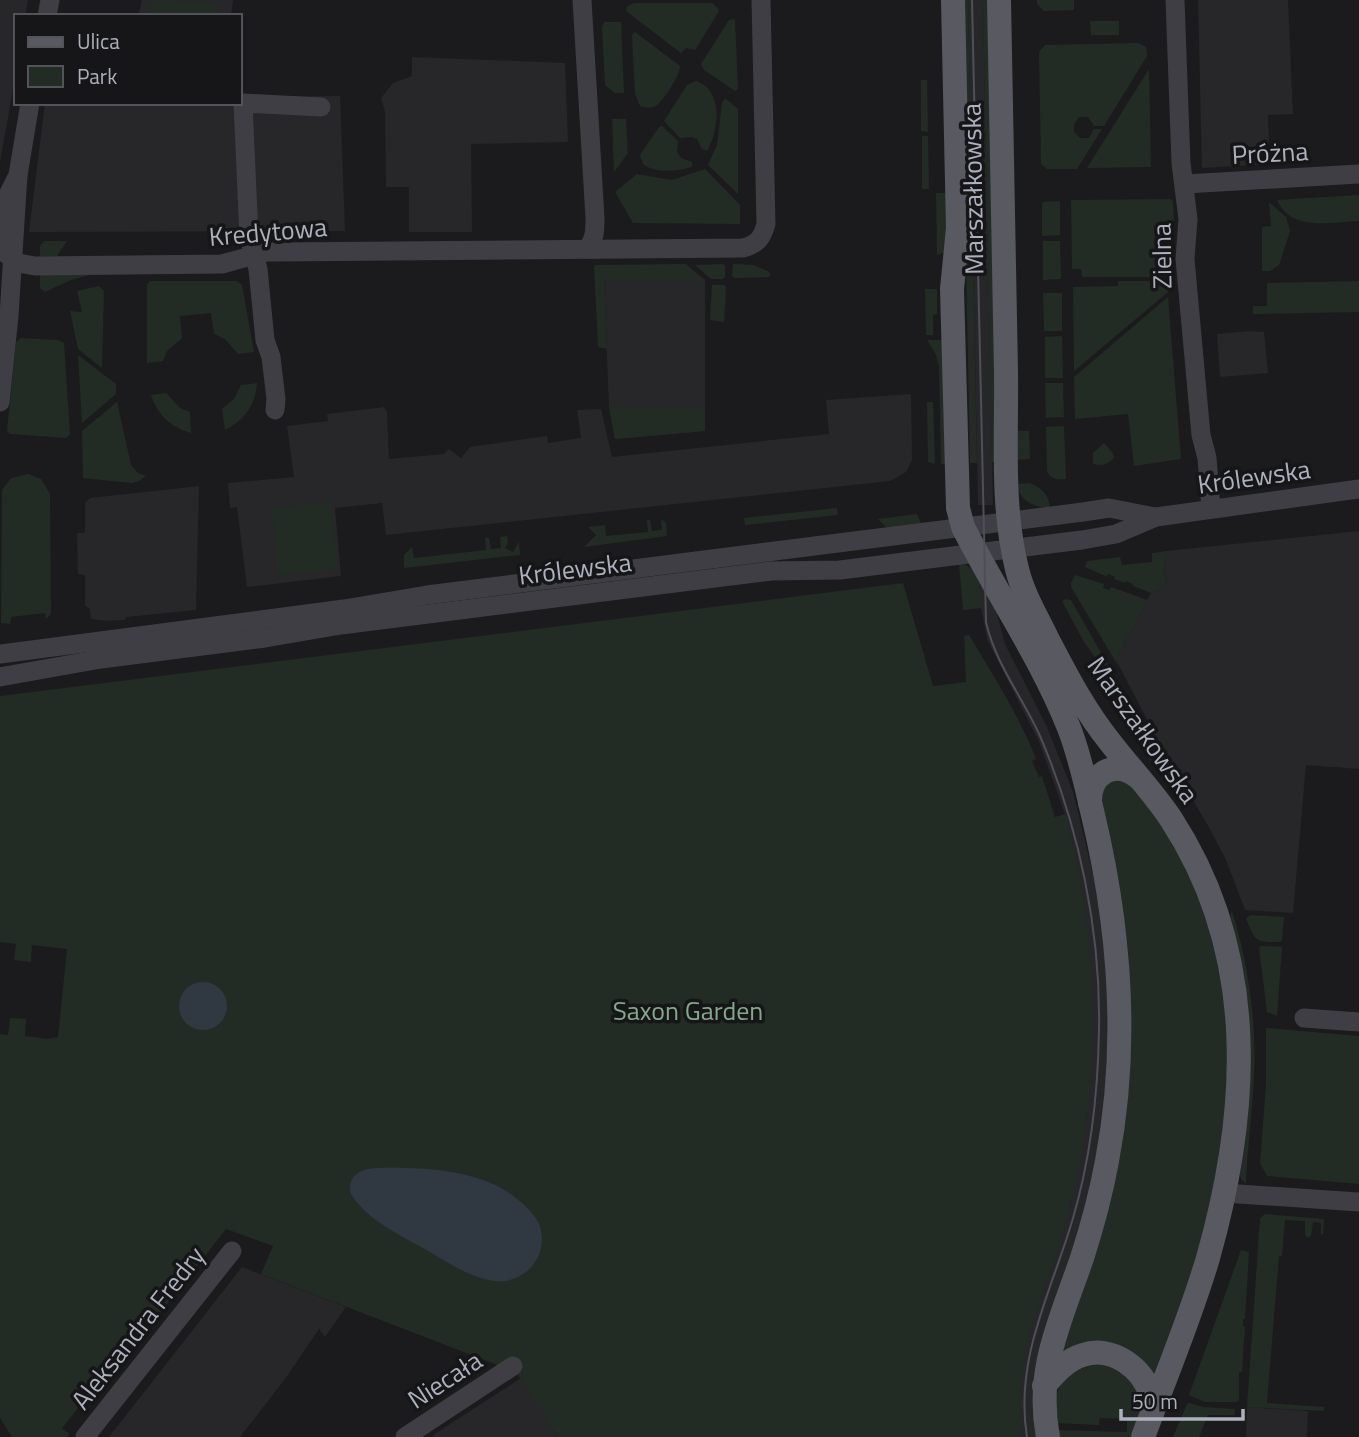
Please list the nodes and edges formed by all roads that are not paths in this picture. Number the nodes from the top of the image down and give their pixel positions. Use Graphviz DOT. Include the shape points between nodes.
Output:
graph roads {
  1 [pos="582,0"];
  2 [pos="761,0"];
  3 [pos="954,0"];
  4 [pos="999,0"];
  5 [pos="1175,0"];
  6 [pos="30,105"];
  7 [pos="321,107"];
  8 [pos="1359,174"];
  9 [pos="18,175"];
  10 [pos="1185,184"];
  11 [pos="0,233"];
  12 [pos="588,248"];
  13 [pos="6,255"];
  14 [pos="253,256"];
  15 [pos="4,316"];
  16 [pos="0,402"];
  17 [pos="275,410"];
  18 [pos="1359,489"];
  19 [pos="1211,509"];
  20 [pos="1156,517"];
  21 [pos="1010,521"];
  22 [pos="963,527"];
  23 [pos="1013,549"];
  24 [pos="976,553"];
  25 [pos="0,654"];
  26 [pos="0,677"];
  27 [pos="1138,777"];
  28 [pos="1090,803"];
  29 [pos="1304,1018"];
  30 [pos="1359,1022"];
  31 [pos="1224,1193"];
  32 [pos="1359,1202"];
  33 [pos="232,1251"];
  34 [pos="513,1366"];
  35 [pos="1044,1386"];
  36 [pos="1152,1413"];
  37 [pos="85,1437"];
  38 [pos="405,1437"];
  39 [pos="1048,1437"];
  40 [pos="1143,1437"];
  1 -- 12 [label="street" via="595,218"];
  2 -- 12 [label="street, Kredytowa" via="766,224 759,242 743,248"];
  3 -- 22 [label="main road, Marszałkowska" via="958,228 952,302 956,495"];
  4 -- 21 [label="main road, Marszałkowska"];
  5 -- 10 [label="street, Zielna"];
  6 -- 9 [label="street"];
  7 -- 14 [label="street" via="243,103 248,237"];
  8 -- 10 [label="street, Próżna"];
  9 -- 11 [label="street" via="6,199"];
  9 -- 13 [label="street"];
  10 -- 19 [label="street, Zielna" via="1185,259"];
  12 -- 14 [label="street, Kredytowa"];
  13 -- 14 [label="street, Kredytowa" via="35,266 222,264"];
  13 -- 15 [label="street"];
  14 -- 17 [label="street"];
  15 -- 16 [label="street"];
  18 -- 19 [label="street, Królewska"];
  19 -- 20 [label="street, Królewska"];
  20 -- 21 [label="street, Królewska" via="1110,509"];
  20 -- 23 [label="street, Królewska" via="1116,534"];
  21 -- 22 [label="street, Królewska"];
  21 -- 23 [label="main road, Marszałkowska"];
  22 -- 24 [label="main road, Marszałkowska"];
  22 -- 25 [label="street, Królewska"];
  23 -- 24 [label="street, Królewska"];
  23 -- 27 [label="main road, Marszałkowska" via="1025,594 1061,664 1091,717"];
  24 -- 26 [label="street, Królewska" via="840,570 771,571 341,625"];
  24 -- 28 [label="main road, Marszałkowska" via="1063,715"];
  27 -- 28 [label="main road" via="1125,769 1106,770 1093,782"];
  27 -- 31 [label="main road, Marszałkowska" via="1170,817 1195,860 1215,906 1233,975 1239,1066 1234,1139"];
  28 -- 35 [label="main road, Marszałkowska" via="1112,916 1119,985 1117,1087 1095,1211 1051,1343"];
  29 -- 30 [label="street"];
  31 -- 32 [label="street"];
  31 -- 36 [label="main road, Marszałkowska" via="1196,1295"];
  33 -- 37 [label="street, Aleksandra Fredry"];
  34 -- 38 [label="street, Niecała"];
  35 -- 36 [label="main road" via="1069,1361 1084,1354 1111,1354 1140,1376 1151,1396"];
  35 -- 39 [label="main road, Marszałkowska"];
  36 -- 40 [label="main road, Marszałkowska"];
}
